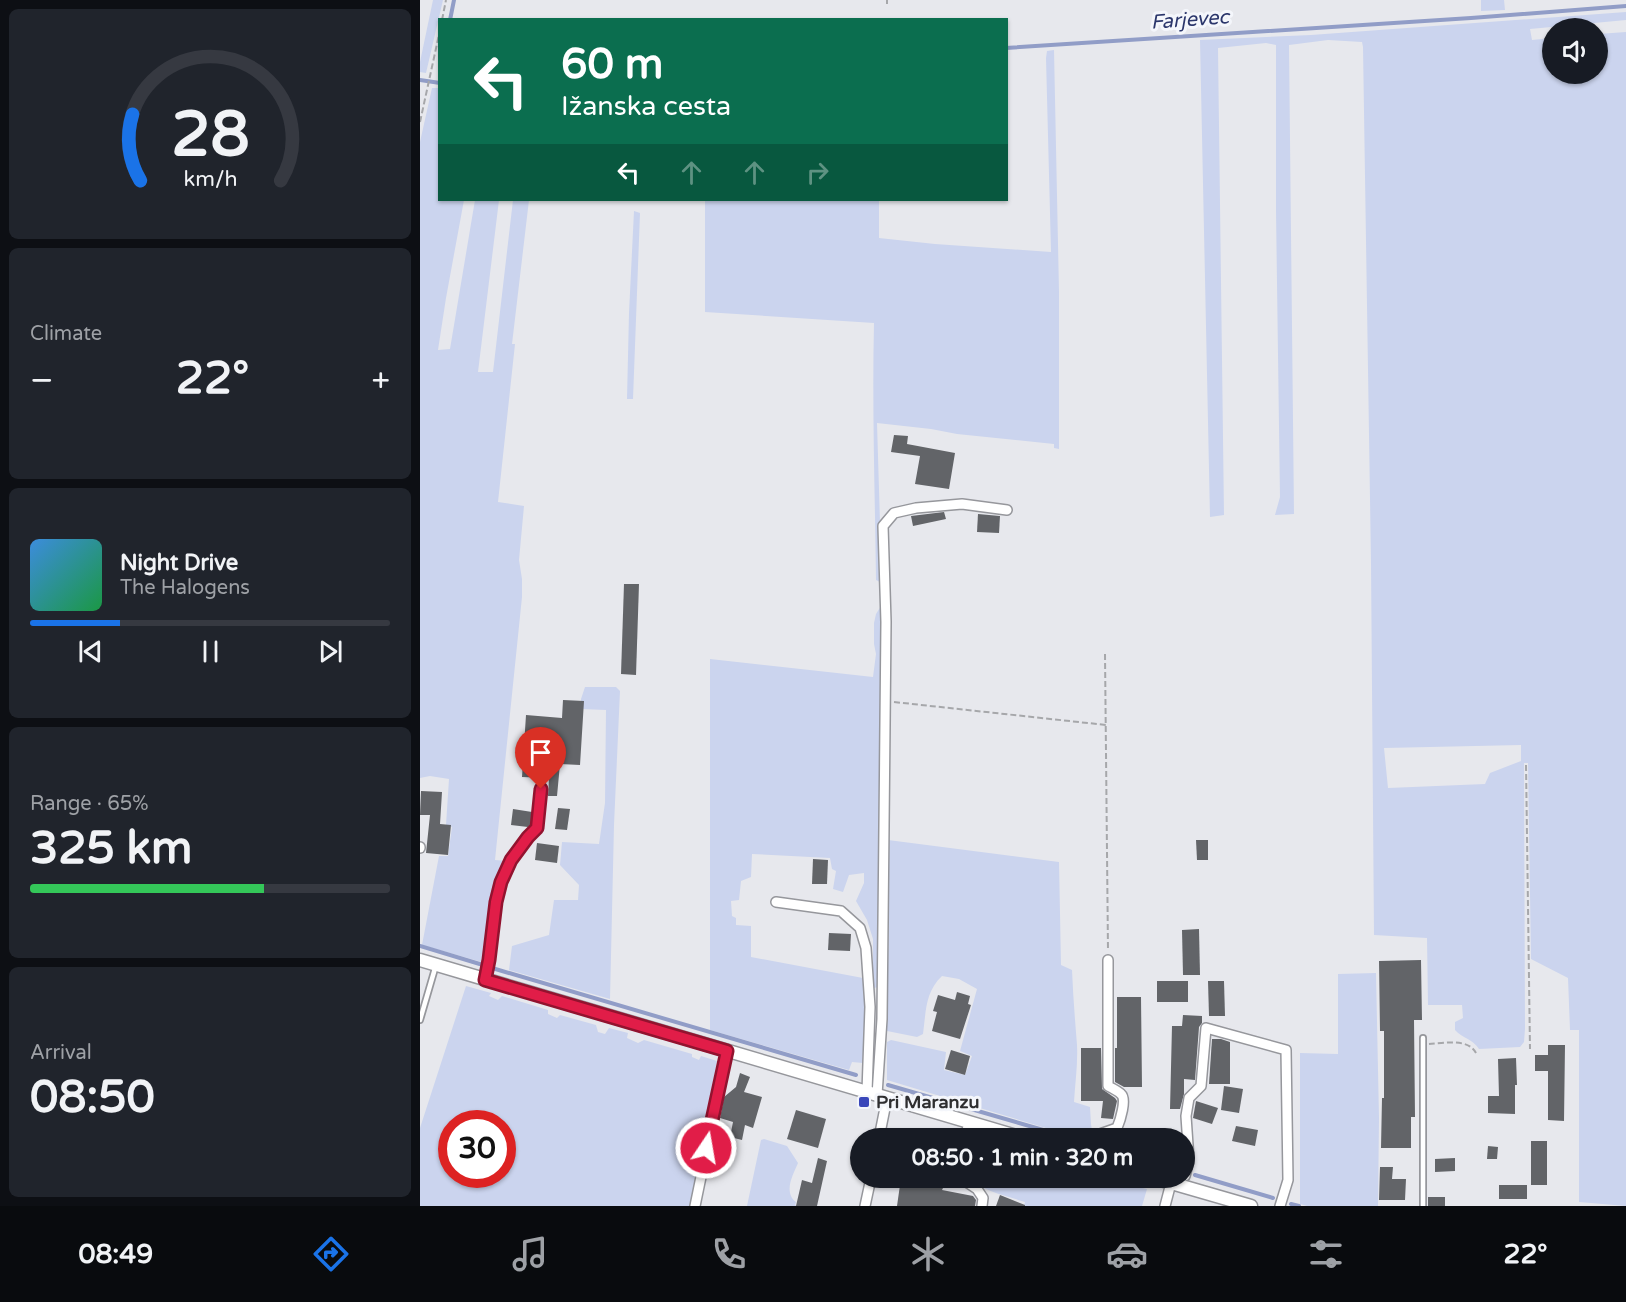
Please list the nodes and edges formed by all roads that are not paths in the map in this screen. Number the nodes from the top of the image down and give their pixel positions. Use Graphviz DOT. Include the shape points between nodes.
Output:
graph roads {
  1 [pos="1007,510"];
  2 [pos="541,789"];
  3 [pos="776,902"];
  4 [pos="420,960"];
  5 [pos="1108,960"];
  6 [pos="436,965"];
  7 [pos="485,980"];
  8 [pos="420,1020"];
  9 [pos="1423,1041"];
  10 [pos="727,1051"];
  11 [pos="877,1095"];
  12 [pos="969,1123"];
  13 [pos="879,1128"];
  14 [pos="968,1128"];
  15 [pos="987,1128"];
  16 [pos="1117,1128"];
  17 [pos="1187,1128"];
  18 [pos="1195,1185"];
  19 [pos="868,1188"];
  20 [pos="976,1188"];
  21 [pos="1176,1188"];
  22 [pos="694,1206"];
  23 [pos="864,1206"];
  24 [pos="982,1206"];
  25 [pos="1165,1206"];
  26 [pos="1251,1206"];
  27 [pos="1280,1206"];
  28 [pos="1423,1206"];
  1 -- 11 [label="street" via="962,504 916,508 894,513 883,526 886,622 882,1018"];
  2 -- 7 [label="street" via="537,828 511,860 501,882"];
  3 -- 11 [label="street" via="841,910 860,928 866,948"];
  4 -- 6 [label="street"];
  5 -- 16 [label="street" via="1108,1086 1124,1098"];
  6 -- 7 [label="street"];
  6 -- 8 [label="lane"];
  7 -- 10 [label="street"];
  9 -- 28 [label="lane"];
  10 -- 11 [label="street"];
  10 -- 22 [label="street"];
  11 -- 12 [label="street"];
  11 -- 13 [label="street"];
  12 -- 14 [label="street"];
  12 -- 15 [label="street"];
  17 -- 27 [label="street" via="1189,1098 1201,1086 1206,1028 1286,1050 1288,1180"];
  18 -- 26 [label="street"];
  19 -- 23 [label="street"];
  20 -- 24 [label="street" via="983,1198"];
  21 -- 25 [label="street"];
}
